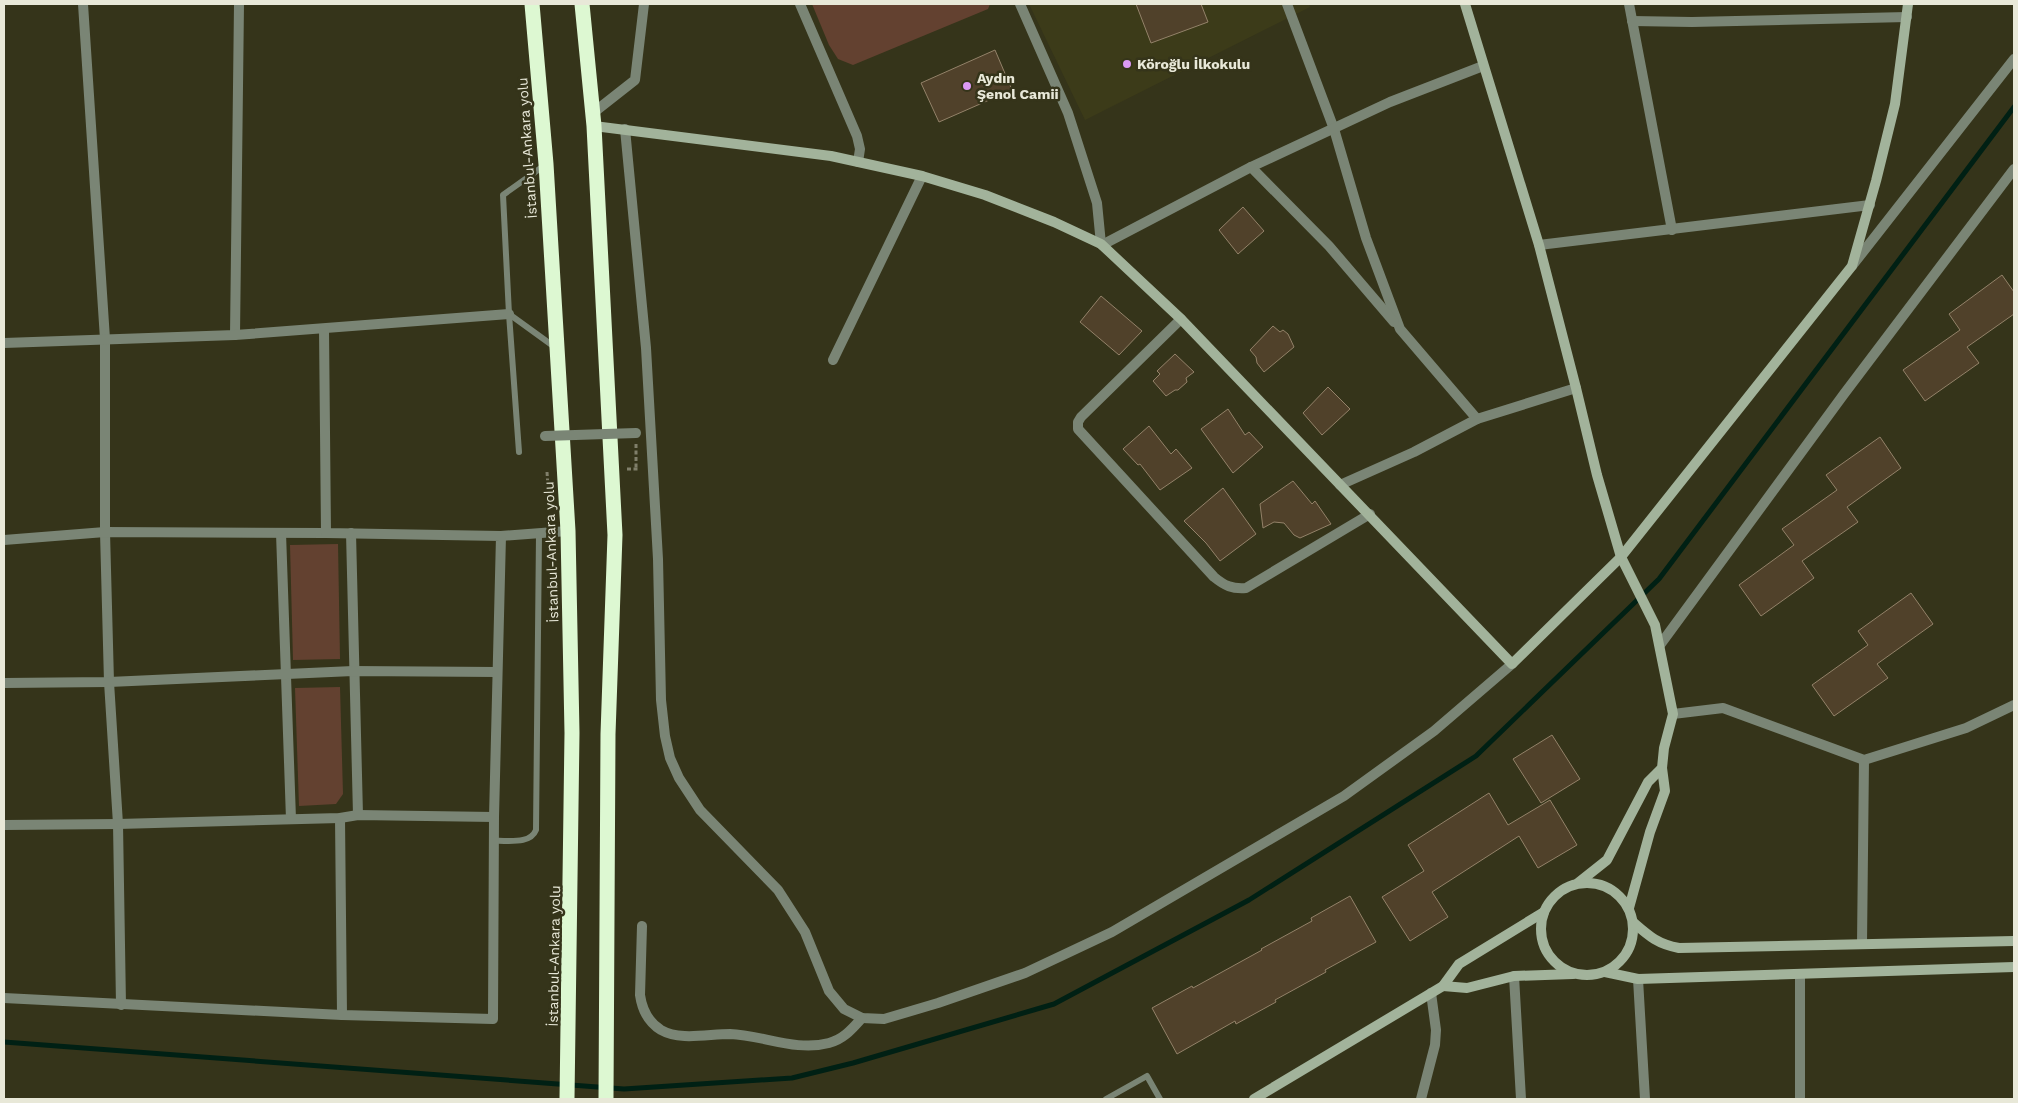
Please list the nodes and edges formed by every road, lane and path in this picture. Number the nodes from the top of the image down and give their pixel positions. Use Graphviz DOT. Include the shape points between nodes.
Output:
graph roads {
  1 [pos="83,4"];
  2 [pos="239,4"];
  3 [pos="532,4"];
  4 [pos="582,4"];
  5 [pos="644,4"];
  6 [pos="800,4"];
  7 [pos="1020,4"];
  8 [pos="1287,4"];
  9 [pos="1465,4"];
  10 [pos="1629,4"];
  11 [pos="1908,4"];
  12 [pos="1907,17"];
  13 [pos="1632,21"];
  14 [pos="2014,59"];
  15 [pos="1483,66"];
  16 [pos="594,120"];
  17 [pos="625,129"];
  18 [pos="1334,129"];
  19 [pos="858,162"];
  20 [pos="546,164"];
  21 [pos="1251,167"];
  22 [pos="2014,169"];
  23 [pos="922,176"];
  24 [pos="1870,205"];
  25 [pos="1672,230"];
  26 [pos="1102,245"];
  27 [pos="1539,245"];
  28 [pos="1852,266"];
  29 [pos="509,314"];
  30 [pos="1182,319"];
  31 [pos="324,329"];
  32 [pos="1400,329"];
  33 [pos="234,335"];
  34 [pos="105,339"];
  35 [pos="4,343"];
  36 [pos="557,349"];
  37 [pos="833,360"];
  38 [pos="1576,388"];
  39 [pos="1477,419"];
  40 [pos="636,433"];
  41 [pos="545,436"];
  42 [pos="519,452"];
  43 [pos="654,468"];
  44 [pos="636,469"];
  45 [pos="612,470"];
  46 [pos="1340,485"];
  47 [pos="1370,514"];
  48 [pos="105,532"];
  49 [pos="568,532"];
  50 [pos="281,533"];
  51 [pos="326,533"];
  52 [pos="351,533"];
  53 [pos="539,534"];
  54 [pos="501,536"];
  55 [pos="4,540"];
  56 [pos="1621,557"];
  57 [pos="1660,645"];
  58 [pos="1512,664"];
  59 [pos="353,670"];
  60 [pos="285,672"];
  61 [pos="497,672"];
  62 [pos="109,682"];
  63 [pos="4,683"];
  64 [pos="2014,705"];
  65 [pos="1673,714"];
  66 [pos="1864,760"];
  67 [pos="1662,768"];
  68 [pos="358,816"];
  69 [pos="494,817"];
  70 [pos="340,818"];
  71 [pos="291,819"];
  72 [pos="118,824"];
  73 [pos="4,825"];
  74 [pos="494,841"];
  75 [pos="1578,883"];
  76 [pos="1629,908"];
  77 [pos="1544,912"];
  78 [pos="1634,923"];
  79 [pos="642,926"];
  80 [pos="2014,941"];
  81 [pos="1862,944"];
  82 [pos="2014,967"];
  83 [pos="1605,972"];
  84 [pos="1575,974"];
  85 [pos="1800,974"];
  86 [pos="1514,976"];
  87 [pos="1638,979"];
  88 [pos="1443,986"];
  89 [pos="1431,993"];
  90 [pos="4,998"];
  91 [pos="121,1005"];
  92 [pos="342,1015"];
  93 [pos="862,1018"];
  94 [pos="567,1099"];
  95 [pos="606,1099"];
  96 [pos="1106,1099"];
  97 [pos="1160,1099"];
  98 [pos="1254,1099"];
  99 [pos="1421,1099"];
  100 [pos="1521,1099"];
  101 [pos="1645,1099"];
  102 [pos="1800,1099"];
  1 -- 34 [label="street"];
  2 -- 33 [label="street"];
  3 -- 20 [label="highway, İstanbul-Ankara yolu"];
  4 -- 16 [label="highway"];
  5 -- 16 [label="street" via="635,80"];
  6 -- 19 [label="street" via="857,136"];
  7 -- 26 [label="street" via="1068,113 1097,203"];
  8 -- 18 [label="street"];
  9 -- 15 [label="street"];
  10 -- 13 [label="street"];
  11 -- 12 [label="street"];
  12 -- 13 [label="street"];
  12 -- 24 [label="street" via="1894,104"];
  13 -- 25 [label="street"];
  14 -- 28 [label="street"];
  15 -- 18 [label="street" via="1390,102"];
  15 -- 27 [label="street"];
  16 -- 17 [label="street"];
  16 -- 45 [label="highway"];
  17 -- 19 [label="street"];
  17 -- 43 [label="street"];
  18 -- 21 [label="street"];
  18 -- 32 [label="street" via="1366,238"];
  19 -- 23 [label="street"];
  20 -- 29 [label="lane" via="503,194"];
  20 -- 36 [label="highway, İstanbul-Ankara yolu"];
  21 -- 26 [label="street"];
  21 -- 32 [label="street" via="1329,246"];
  22 -- 57 [label="street"];
  23 -- 26 [label="street" via="985,195"];
  23 -- 37 [label="street"];
  24 -- 25 [label="street"];
  24 -- 28 [label="street"];
  25 -- 27 [label="street"];
  26 -- 30 [label="street"];
  27 -- 38 [label="street"];
  28 -- 56 [label="street"];
  29 -- 31 [label="street"];
  29 -- 36 [label="lane"];
  29 -- 42 [label="lane"];
  30 -- 46 [label="street"];
  30 -- 47 [label="street" via="1081,417 1078,429 1214,577 1232,588 1246,588"];
  31 -- 33 [label="street"];
  31 -- 51 [label="street"];
  32 -- 39 [label="street"];
  33 -- 34 [label="street"];
  34 -- 35 [label="street"];
  34 -- 48 [label="street"];
  36 -- 49 [label="highway, İstanbul-Ankara yolu"];
  38 -- 39 [label="street"];
  38 -- 56 [label="street"];
  39 -- 46 [label="street"];
  40 -- 41 [label="street, bridge"];
  40 -- 44 [label="path"];
  43 -- 44 [label="path"];
  43 -- 93 [label="street" via="661,700 670,758 700,810 778,890 805,932 829,991 844,1009"];
  44 -- 45 [label="path"];
  45 -- 95 [label="highway" via="615,535 608,734"];
  46 -- 47 [label="street"];
  47 -- 58 [label="street"];
  48 -- 50 [label="street"];
  48 -- 55 [label="street"];
  48 -- 62 [label="street"];
  49 -- 53 [label="street"];
  49 -- 94 [label="highway, İstanbul-Ankara yolu" via="572,733"];
  50 -- 51 [label="street"];
  50 -- 60 [label="street"];
  51 -- 52 [label="street"];
  52 -- 54 [label="street"];
  52 -- 59 [label="street"];
  53 -- 54 [label="street"];
  53 -- 74 [label="lane" via="536,830 528,839"];
  54 -- 61 [label="street"];
  56 -- 57 [label="street" via="1655,625"];
  56 -- 58 [label="street"];
  57 -- 65 [label="street"];
  58 -- 93 [label="street" via="1434,732 1344,796 1112,932 1025,973 938,1003 884,1019"];
  59 -- 60 [label="street"];
  59 -- 61 [label="street"];
  59 -- 68 [label="street"];
  60 -- 62 [label="street"];
  60 -- 71 [label="street"];
  61 -- 69 [label="street"];
  62 -- 63 [label="street"];
  62 -- 72 [label="street"];
  64 -- 66 [label="street" via="1966,728"];
  65 -- 66 [label="street" via="1723,708"];
  65 -- 67 [label="street"];
  66 -- 81 [label="street"];
  67 -- 75 [label="street" via="1648,782 1607,860"];
  67 -- 76 [label="street" via="1665,791"];
  68 -- 69 [label="street"];
  68 -- 70 [label="street"];
  69 -- 74 [label="street"];
  70 -- 71 [label="street"];
  70 -- 92 [label="street"];
  71 -- 72 [label="street"];
  72 -- 73 [label="street"];
  72 -- 91 [label="street"];
  74 -- 92 [label="street" via="492,1019"];
  75 -- 76 [label="street" via="1593,882 1608,887"];
  75 -- 77 [label="street" via="1563,889"];
  76 -- 78 [label="street"];
  77 -- 84 [label="street" via="1541,927 1543,943 1561,967"];
  77 -- 88 [label="street" via="1459,964"];
  78 -- 81 [label="street" via="1662,944 1679,948"];
  78 -- 83 [label="street" via="1628,952"];
  79 -- 93 [label="street" via="641,1004 650,1021 668,1034 731,1034 800,1046 819,1045 847,1035"];
  80 -- 81 [label="street"];
  82 -- 85 [label="street"];
  83 -- 84 [label="street" via="1590,976"];
  83 -- 87 [label="street"];
  84 -- 86 [label="street"];
  85 -- 87 [label="street"];
  85 -- 102 [label="street"];
  86 -- 88 [label="street" via="1467,988"];
  86 -- 100 [label="street"];
  87 -- 101 [label="street"];
  88 -- 89 [label="street"];
  89 -- 98 [label="street"];
  89 -- 99 [label="street" via="1435,1045"];
  90 -- 91 [label="street"];
  91 -- 92 [label="street"];
  96 -- 97 [label="lane" via="1147,1076"];
}
